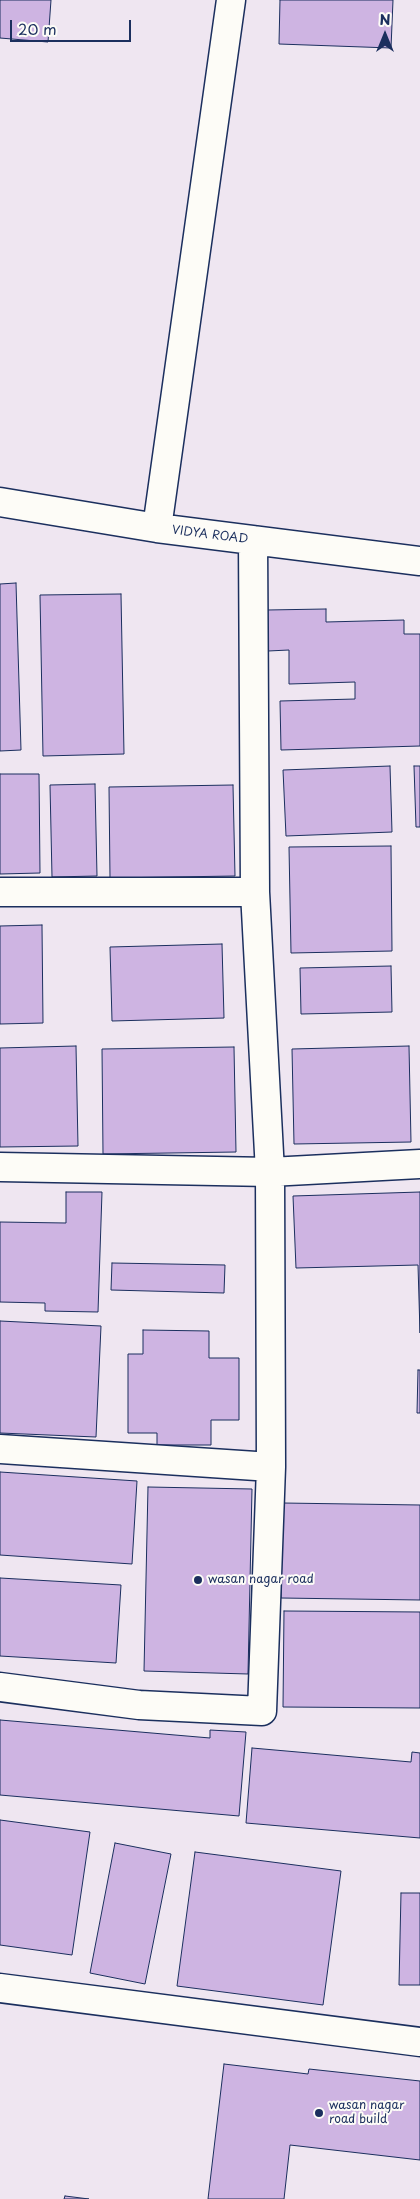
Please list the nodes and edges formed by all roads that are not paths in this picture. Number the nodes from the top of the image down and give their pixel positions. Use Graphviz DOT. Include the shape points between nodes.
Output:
graph roads {
  1 [pos="231,0"];
  2 [pos="0,502"];
  3 [pos="157,528"];
  4 [pos="253,540"];
  5 [pos="420,561"];
  6 [pos="0,892"];
  7 [pos="255,892"];
  8 [pos="420,1164"];
  9 [pos="0,1167"];
  10 [pos="270,1172"];
  11 [pos="0,1449"];
  12 [pos="271,1467"];
  13 [pos="0,1687"];
  14 [pos="0,1988"];
  15 [pos="420,2042"];
  1 -- 3 [label="street"];
  2 -- 3 [label="street, VIDYA ROAD"];
  3 -- 4 [label="street, VIDYA ROAD"];
  4 -- 5 [label="street, VIDYA ROAD"];
  4 -- 7 [label="street"];
  6 -- 7 [label="street"];
  7 -- 10 [label="street"];
  8 -- 10 [label="street"];
  9 -- 10 [label="street"];
  10 -- 12 [label="street"];
  11 -- 12 [label="street"];
  12 -- 13 [label="street" via="262,1712 139,1705"];
  14 -- 15 [label="street"];
}
